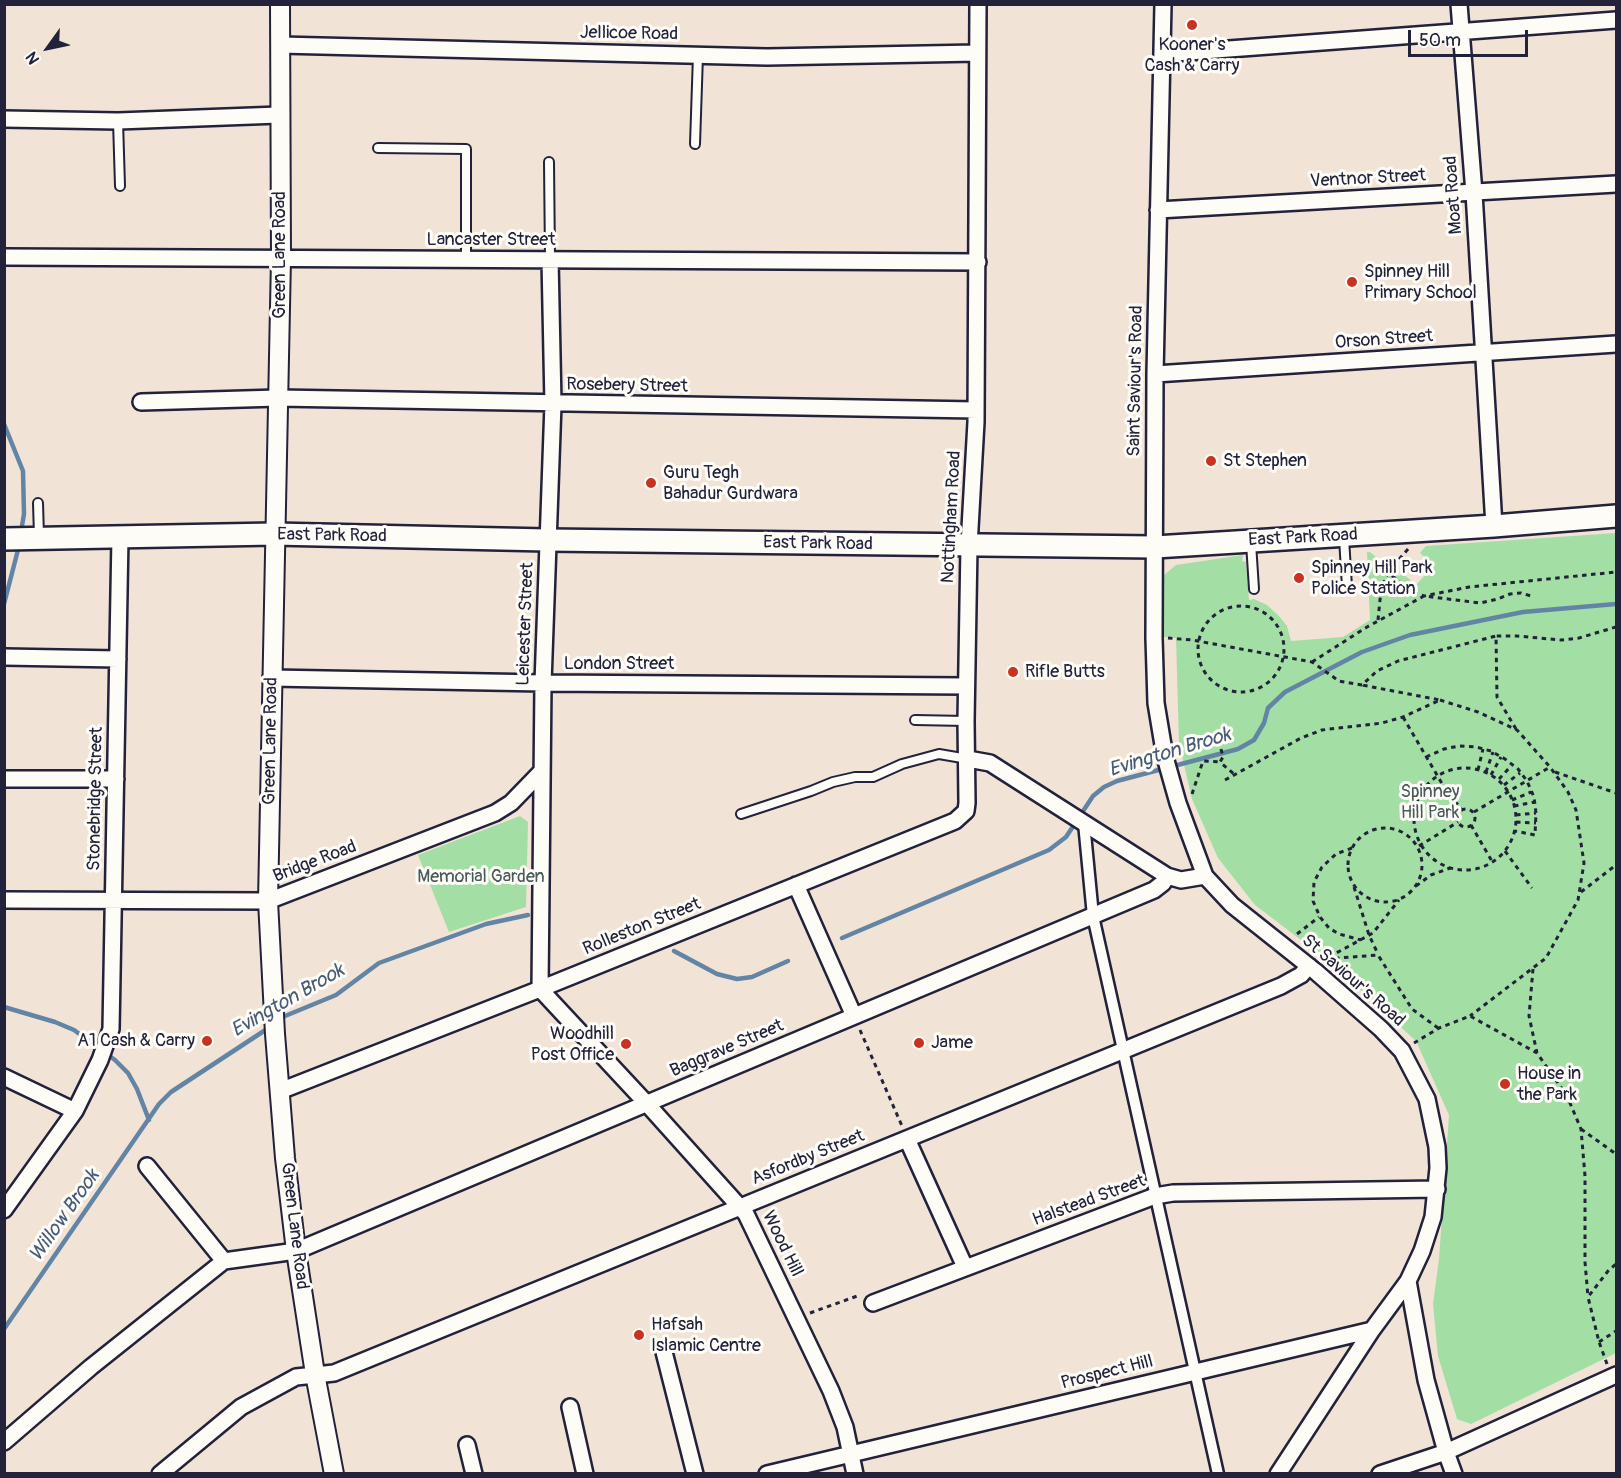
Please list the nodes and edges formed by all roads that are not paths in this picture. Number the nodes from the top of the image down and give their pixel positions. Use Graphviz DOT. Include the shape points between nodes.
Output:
graph roads {
  1 [pos="280,4"];
  2 [pos="978,4"];
  3 [pos="1162,4"];
  4 [pos="1459,4"];
  5 [pos="1617,20"];
  6 [pos="1461,33"];
  7 [pos="280,45"];
  8 [pos="977,53"];
  9 [pos="1162,54"];
  10 [pos="698,55"];
  11 [pos="279,116"];
  12 [pos="4,119"];
  13 [pos="118,121"];
  14 [pos="695,144"];
  15 [pos="378,148"];
  16 [pos="549,162"];
  17 [pos="1617,184"];
  18 [pos="120,186"];
  19 [pos="1474,193"];
  20 [pos="1158,210"];
  21 [pos="4,257"];
  22 [pos="281,258"];
  23 [pos="466,259"];
  24 [pos="550,260"];
  25 [pos="978,262"];
  26 [pos="1617,344"];
  27 [pos="1484,353"];
  28 [pos="1155,374"];
  29 [pos="278,398"];
  30 [pos="141,402"];
  31 [pos="553,404"];
  32 [pos="979,418"];
  33 [pos="38,503"];
  34 [pos="1617,516"];
  35 [pos="1494,526"];
  36 [pos="274,534"];
  37 [pos="1344,535"];
  38 [pos="120,537"];
  39 [pos="23,538"];
  40 [pos="547,540"];
  41 [pos="1251,541"];
  42 [pos="969,546"];
  43 [pos="1155,547"];
  44 [pos="1347,587"];
  45 [pos="1254,589"];
  46 [pos="4,657"];
  47 [pos="118,659"];
  48 [pos="271,678"];
  49 [pos="543,683"];
  50 [pos="966,686"];
  51 [pos="915,720"];
  52 [pos="966,721"];
  53 [pos="1165,757"];
  54 [pos="968,759"];
  55 [pos="542,771"];
  56 [pos="4,779"];
  57 [pos="116,779"];
  58 [pos="741,814"];
  59 [pos="1078,819"];
  60 [pos="1167,876"];
  61 [pos="1205,876"];
  62 [pos="796,885"];
  63 [pos="4,900"];
  64 [pos="113,901"];
  65 [pos="268,901"];
  66 [pos="1093,916"];
  67 [pos="1312,968"];
  68 [pos="540,989"];
  69 [pos="854,1016"];
  70 [pos="1124,1050"];
  71 [pos="4,1077"];
  72 [pos="280,1091"];
  73 [pos="648,1104"];
  74 [pos="75,1111"];
  75 [pos="907,1139"];
  76 [pos="147,1166"];
  77 [pos="1437,1189"];
  78 [pos="1155,1196"];
  79 [pos="740,1206"];
  80 [pos="4,1210"];
  81 [pos="296,1251"];
  82 [pos="224,1261"];
  83 [pos="966,1267"];
  84 [pos="1408,1281"];
  85 [pos="873,1303"];
  86 [pos="1372,1330"];
  87 [pos="663,1348"];
  88 [pos="1194,1372"];
  89 [pos="315,1374"];
  90 [pos="1614,1376"];
  91 [pos="570,1407"];
  92 [pos="4,1442"];
  93 [pos="467,1445"];
  94 [pos="1446,1452"];
  95 [pos="851,1454"];
  96 [pos="160,1473"];
  97 [pos="334,1473"];
  98 [pos="474,1473"];
  99 [pos="585,1473"];
  100 [pos="695,1473"];
  101 [pos="766,1473"];
  102 [pos="855,1473"];
  103 [pos="1218,1473"];
  104 [pos="1278,1473"];
  105 [pos="1380,1473"];
  106 [pos="1454,1473"];
  1 -- 7 [label="street, Green Lane Road"];
  2 -- 8 [label="street, Nottingham Road"];
  3 -- 9 [label="street, Saint Saviour's Road"];
  4 -- 6 [label="street, Moat Road"];
  5 -- 6 [label="street"];
  6 -- 9 [label="street"];
  6 -- 19 [label="street, Moat Road"];
  7 -- 10 [label="street, Jellicoe Road"];
  7 -- 11 [label="street, Green Lane Road"];
  8 -- 10 [label="street, Jellicoe Road"];
  8 -- 25 [label="street, Nottingham Road"];
  9 -- 20 [label="street, Saint Saviour's Road"];
  10 -- 14 [label="lane"];
  11 -- 13 [label="street"];
  11 -- 22 [label="street, Green Lane Road"];
  12 -- 13 [label="street"];
  13 -- 18 [label="lane"];
  15 -- 23 [label="lane" via="466,149"];
  16 -- 24 [label="lane"];
  17 -- 19 [label="street, Ventnor Street"];
  19 -- 20 [label="street, Ventnor Street"];
  19 -- 27 [label="street, Moat Road"];
  20 -- 28 [label="street, Saint Saviour's Road"];
  21 -- 22 [label="street, Lancaster Street"];
  22 -- 23 [label="street, Lancaster Street"];
  22 -- 29 [label="street, Green Lane Road"];
  23 -- 24 [label="street, Lancaster Street"];
  24 -- 25 [label="street, Lancaster Street"];
  24 -- 31 [label="street, Leicester Street"];
  25 -- 32 [label="street, Nottingham Road"];
  26 -- 27 [label="street, Orson Street"];
  27 -- 28 [label="street, Orson Street"];
  27 -- 35 [label="street, Moat Road"];
  28 -- 43 [label="street, Saint Saviour's Road"];
  29 -- 30 [label="street, Rosebery Street"];
  29 -- 31 [label="street, Rosebery Street"];
  29 -- 36 [label="street, Green Lane Road"];
  31 -- 32 [label="street, Rosebery Street"];
  31 -- 40 [label="street, Leicester Street"];
  32 -- 42 [label="street, Nottingham Road"];
  33 -- 39 [label="lane"];
  34 -- 35 [label="main road, East Park Road"];
  35 -- 37 [label="main road, East Park Road"];
  36 -- 38 [label="main road, East Park Road"];
  36 -- 40 [label="main road, East Park Road"];
  36 -- 48 [label="street, Green Lane Road"];
  37 -- 41 [label="main road, East Park Road"];
  37 -- 44 [label="lane"];
  38 -- 39 [label="main road, East Park Road"];
  38 -- 47 [label="street, Stonebridge Street"];
  40 -- 42 [label="main road, East Park Road"];
  40 -- 49 [label="street, Leicester Street"];
  41 -- 43 [label="main road, East Park Road"];
  41 -- 45 [label="lane"];
  42 -- 43 [label="main road, East Park Road"];
  42 -- 50 [label="street, Nottingham Road"];
  43 -- 53 [label="street, Saint Saviour's Road" via="1156,702"];
  46 -- 47 [label="street"];
  47 -- 57 [label="street, Stonebridge Street"];
  48 -- 49 [label="street, London Street"];
  48 -- 65 [label="street, Green Lane Road"];
  49 -- 50 [label="street, London Street"];
  49 -- 55 [label="street, Leicester Street"];
  50 -- 52 [label="street, Nottingham Road"];
  51 -- 52 [label="lane"];
  52 -- 54 [label="street, Nottingham Road"];
  53 -- 61 [label="street, St Saviour's Road"];
  54 -- 58 [label="lane" via="939,754 873,777 833,782"];
  54 -- 59 [label="street" via="990,763"];
  54 -- 62 [label="street, Rolleston Street" via="967,803 961,817"];
  55 -- 65 [label="street, Bridge Road" via="511,803 495,813"];
  55 -- 68 [label="street, Leicester Street"];
  56 -- 57 [label="street"];
  57 -- 64 [label="street, Stonebridge Street"];
  59 -- 60 [label="street"];
  59 -- 66 [label="street"];
  60 -- 61 [label="street" via="1181,880"];
  60 -- 66 [label="street, Baggrave Street" via="1154,890"];
  61 -- 67 [label="street, St Saviour's Road" via="1232,905"];
  62 -- 68 [label="street, Rolleston Street"];
  62 -- 69 [label="street"];
  63 -- 64 [label="street, Bridge Road"];
  64 -- 65 [label="street, Bridge Road"];
  64 -- 74 [label="street, Stonebridge Street" via="112,1018 100,1060"];
  65 -- 72 [label="street, Green Lane Road"];
  66 -- 69 [label="street, Baggrave Street"];
  66 -- 70 [label="street"];
  67 -- 70 [label="street, Asfordby Street" via="1281,986"];
  67 -- 77 [label="street, St Saviour's Road" via="1402,1051 1427,1099 1434,1125"];
  68 -- 72 [label="street, Rolleston Street"];
  68 -- 73 [label="street, Wood Hill"];
  69 -- 73 [label="street, Baggrave Street"];
  70 -- 75 [label="street, Asfordby Street"];
  70 -- 78 [label="street"];
  71 -- 74 [label="street"];
  72 -- 81 [label="street, Green Lane Road"];
  73 -- 79 [label="street, Wood Hill"];
  73 -- 81 [label="street, Baggrave Street"];
  74 -- 80 [label="street, Stonebridge Street"];
  75 -- 79 [label="street, Asfordby Street"];
  75 -- 83 [label="street"];
  76 -- 82 [label="street"];
  77 -- 78 [label="street, Halstead Street"];
  77 -- 84 [label="street, St Saviour's Road" via="1433,1217"];
  78 -- 83 [label="street, Halstead Street"];
  78 -- 88 [label="street"];
  79 -- 89 [label="street, Asfordby Street" via="334,1373"];
  79 -- 95 [label="street, Wood Hill" via="831,1391"];
  81 -- 82 [label="street, Baggrave Street"];
  81 -- 89 [label="street, Green Lane Road"];
  82 -- 92 [label="street"];
  83 -- 85 [label="street, Halstead Street"];
  84 -- 86 [label="street, St Saviour's Road"];
  84 -- 94 [label="street" via="1426,1380"];
  86 -- 88 [label="street, Prospect Hill"];
  86 -- 104 [label="street, St Saviour's Road"];
  87 -- 100 [label="street"];
  88 -- 95 [label="street, Prospect Hill"];
  88 -- 103 [label="street"];
  89 -- 96 [label="street, Asfordby Street" via="296,1377 241,1407"];
  89 -- 97 [label="street, Green Lane Road"];
  90 -- 94 [label="street"];
  91 -- 99 [label="street"];
  93 -- 98 [label="street"];
  94 -- 105 [label="street"];
  94 -- 106 [label="street"];
  95 -- 101 [label="street, Prospect Hill"];
  95 -- 102 [label="street, Wood Hill"];
}
